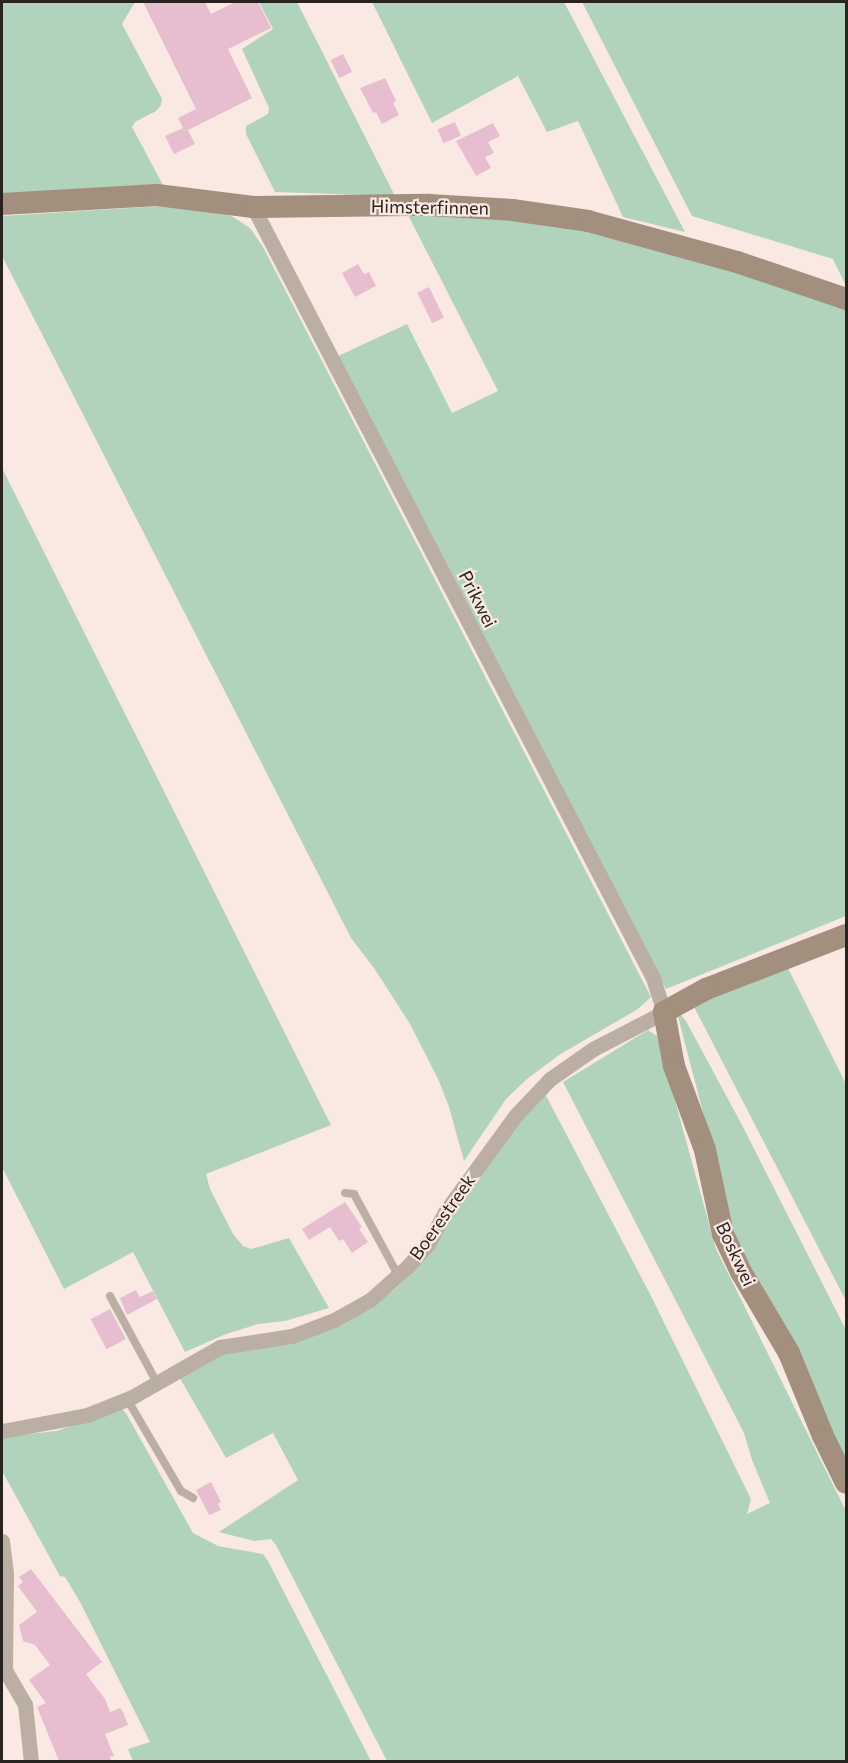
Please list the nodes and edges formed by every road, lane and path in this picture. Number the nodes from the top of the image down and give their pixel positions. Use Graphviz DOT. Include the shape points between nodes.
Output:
graph roads {
  1 [pos="2,204"];
  2 [pos="253,207"];
  3 [pos="846,299"];
  4 [pos="846,935"];
  5 [pos="664,1012"];
  6 [pos="345,1193"];
  7 [pos="398,1275"];
  8 [pos="110,1296"];
  9 [pos="157,1383"];
  10 [pos="127,1399"];
  11 [pos="2,1431"];
  12 [pos="846,1483"];
  13 [pos="193,1498"];
  14 [pos="2,1541"];
  15 [pos="31,1761"];
  1 -- 2 [label="street, Himsterfinnen" via="157,195"];
  2 -- 3 [label="street, Himsterfinnen" via="429,205 512,210 577,220 737,262"];
  2 -- 5 [label="street, Prikwei" via="652,976"];
  4 -- 5 [label="street, Boerestreek" via="706,989"];
  5 -- 7 [label="street, Boerestreek" via="592,1049 550,1079 515,1116 445,1212 428,1244"];
  5 -- 12 [label="street, Boskwei" via="674,1066 705,1150 723,1233 741,1272 789,1353"];
  6 -- 7 [label="lane" via="354,1194"];
  7 -- 9 [label="street, Boerestreek" via="370,1300 334,1320 292,1336 220,1347"];
  8 -- 9 [label="lane"];
  9 -- 10 [label="street, Boerestreek"];
  10 -- 11 [label="street, Boerestreek" via="87,1416"];
  10 -- 13 [label="lane" via="180,1491"];
  14 -- 15 [label="street" via="6,1573 5,1670 25,1704"];
}
